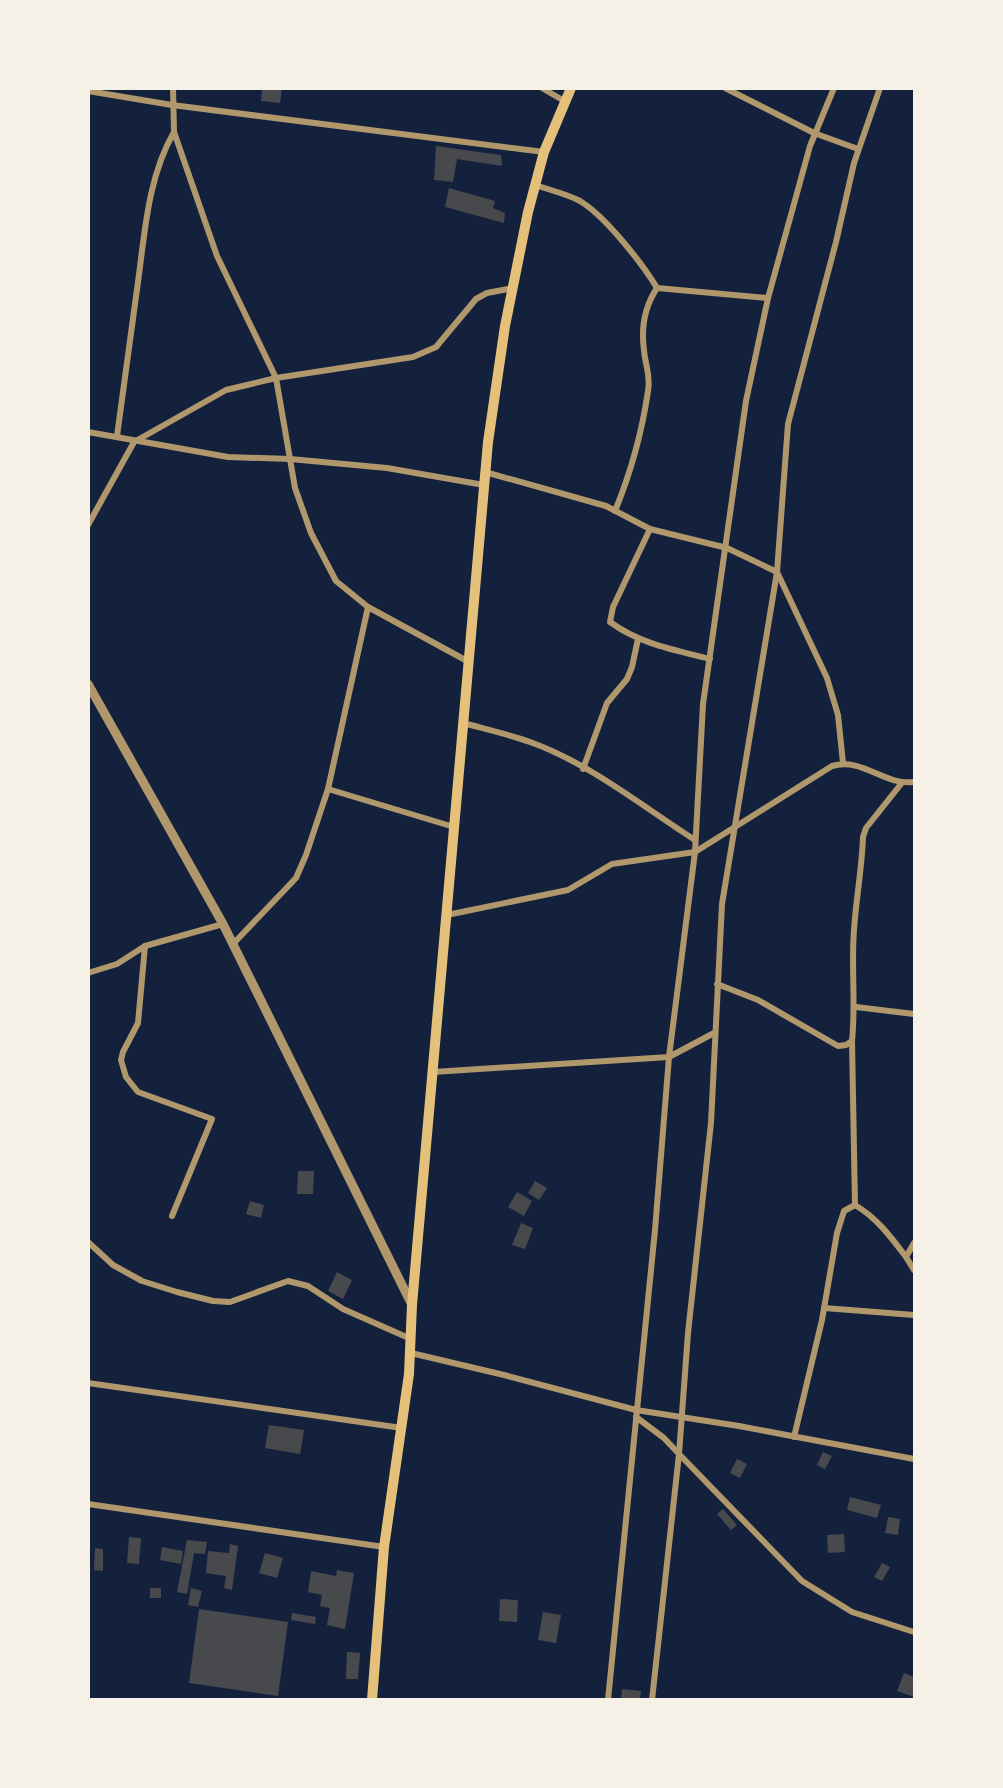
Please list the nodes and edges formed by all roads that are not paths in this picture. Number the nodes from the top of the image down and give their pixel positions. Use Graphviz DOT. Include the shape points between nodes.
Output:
graph roads {
  1 [pos="542,88"];
  2 [pos="571,88"];
  3 [pos="725,88"];
  4 [pos="834,88"];
  5 [pos="880,88"];
  6 [pos="171,90"];
  7 [pos="88,91"];
  8 [pos="566,102"];
  9 [pos="172,105"];
  10 [pos="174,132"];
  11 [pos="814,133"];
  12 [pos="858,149"];
  13 [pos="544,152"];
  14 [pos="535,185"];
  15 [pos="513,288"];
  16 [pos="657,288"];
  17 [pos="768,298"];
  18 [pos="276,378"];
  19 [pos="88,432"];
  20 [pos="117,436"];
  21 [pos="134,442"];
  22 [pos="290,459"];
  23 [pos="485,472"];
  24 [pos="484,485"];
  25 [pos="615,511"];
  26 [pos="88,525"];
  27 [pos="650,529"];
  28 [pos="727,548"];
  29 [pos="777,572"];
  30 [pos="368,607"];
  31 [pos="638,639"];
  32 [pos="710,659"];
  33 [pos="469,663"];
  34 [pos="88,684"];
  35 [pos="463,723"];
  36 [pos="843,763"];
  37 [pos="583,769"];
  38 [pos="915,782"];
  39 [pos="901,784"];
  40 [pos="328,789"];
  41 [pos="454,827"];
  42 [pos="732,829"];
  43 [pos="695,840"];
  44 [pos="695,852"];
  45 [pos="447,915"];
  46 [pos="223,924"];
  47 [pos="232,944"];
  48 [pos="145,945"];
  49 [pos="88,973"];
  50 [pos="717,984"];
  51 [pos="856,1007"];
  52 [pos="915,1014"];
  53 [pos="714,1033"];
  54 [pos="852,1041"];
  55 [pos="669,1057"];
  56 [pos="433,1072"];
  57 [pos="855,1205"];
  58 [pos="172,1216"];
  59 [pos="88,1242"];
  60 [pos="915,1243"];
  61 [pos="906,1257"];
  62 [pos="915,1270"];
  63 [pos="412,1305"];
  64 [pos="824,1308"];
  65 [pos="915,1315"];
  66 [pos="412,1339"];
  67 [pos="411,1353"];
  68 [pos="88,1383"];
  69 [pos="636,1414"];
  70 [pos="680,1416"];
  71 [pos="403,1428"];
  72 [pos="794,1437"];
  73 [pos="679,1454"];
  74 [pos="915,1459"];
  75 [pos="88,1504"];
  76 [pos="384,1547"];
  77 [pos="915,1632"];
  78 [pos="372,1700"];
  79 [pos="608,1700"];
  80 [pos="652,1700"];
  1 -- 8 [label="street"];
  2 -- 8 [label="main road"];
  3 -- 11 [label="street"];
  4 -- 11 [label="street"];
  5 -- 12 [label="street"];
  6 -- 9 [label="street"];
  7 -- 9 [label="street"];
  8 -- 13 [label="main road"];
  9 -- 10 [label="street"];
  9 -- 13 [label="street"];
  10 -- 18 [label="street" via="217,256"];
  10 -- 20 [label="street" via="154,178"];
  11 -- 12 [label="street"];
  11 -- 17 [label="street"];
  12 -- 29 [label="street" via="788,424"];
  13 -- 14 [label="main road"];
  14 -- 15 [label="main road"];
  14 -- 16 [label="street" via="577,200 597,214"];
  15 -- 18 [label="street" via="476,299 436,347 413,357"];
  15 -- 23 [label="main road"];
  16 -- 17 [label="street"];
  16 -- 25 [label="street" via="648,305 643,329 650,374 639,439"];
  17 -- 28 [label="street" via="746,401"];
  18 -- 21 [label="street" via="226,390"];
  18 -- 22 [label="street"];
  19 -- 20 [label="street"];
  20 -- 21 [label="street"];
  21 -- 22 [label="street" via="228,457"];
  21 -- 26 [label="street"];
  22 -- 24 [label="street" via="387,468"];
  22 -- 30 [label="street" via="295,488 311,533 331,571"];
  23 -- 24 [label="main road"];
  23 -- 25 [label="street"];
  24 -- 33 [label="main road"];
  25 -- 27 [label="street"];
  27 -- 28 [label="street"];
  27 -- 31 [label="street" via="610,622"];
  28 -- 29 [label="street"];
  28 -- 32 [label="street"];
  29 -- 36 [label="street" via="827,678 838,715"];
  29 -- 42 [label="street"];
  30 -- 33 [label="street"];
  30 -- 40 [label="street"];
  31 -- 32 [label="street"];
  31 -- 37 [label="street" via="627,679 607,704"];
  32 -- 43 [label="street"];
  33 -- 35 [label="main road"];
  34 -- 46 [label="street"];
  35 -- 37 [label="street" via="529,741"];
  35 -- 41 [label="main road"];
  36 -- 39 [label="street" via="858,764"];
  36 -- 42 [label="street" via="832,766"];
  37 -- 43 [label="street"];
  38 -- 39 [label="street"];
  39 -- 51 [label="street" via="863,837 852,970"];
  40 -- 41 [label="street"];
  40 -- 47 [label="street" via="296,878"];
  41 -- 45 [label="main road"];
  42 -- 44 [label="street"];
  42 -- 50 [label="street"];
  43 -- 44 [label="street"];
  44 -- 45 [label="street" via="612,864 568,890"];
  44 -- 55 [label="street"];
  45 -- 56 [label="main road"];
  46 -- 47 [label="street"];
  46 -- 48 [label="street"];
  47 -- 63 [label="street"];
  48 -- 49 [label="street" via="117,964"];
  48 -- 58 [label="street" via="138,1023 121,1060 126,1077 138,1092 212,1119"];
  50 -- 53 [label="street"];
  50 -- 54 [label="street" via="758,1000 838,1046"];
  51 -- 52 [label="street"];
  51 -- 54 [label="street"];
  53 -- 55 [label="street"];
  53 -- 70 [label="street" via="711,1123"];
  54 -- 57 [label="street"];
  55 -- 56 [label="street"];
  55 -- 69 [label="street"];
  56 -- 63 [label="main road"];
  57 -- 61 [label="street" via="882,1226"];
  57 -- 64 [label="street" via="844,1211 841,1220"];
  59 -- 66 [label="street" via="113,1265 141,1281 177,1292 230,1302 288,1281 308,1286 343,1309"];
  60 -- 61 [label="street"];
  61 -- 62 [label="street"];
  63 -- 66 [label="main road"];
  64 -- 65 [label="street"];
  64 -- 72 [label="street"];
  66 -- 67 [label="main road"];
  67 -- 69 [label="street" via="504,1375"];
  67 -- 71 [label="main road"];
  68 -- 71 [label="street"];
  69 -- 70 [label="street"];
  69 -- 73 [label="street"];
  69 -- 79 [label="street"];
  70 -- 72 [label="street"];
  70 -- 73 [label="street"];
  71 -- 76 [label="main road"];
  72 -- 74 [label="street"];
  73 -- 77 [label="street" via="802,1581 852,1612"];
  73 -- 80 [label="street"];
  75 -- 76 [label="street"];
  76 -- 78 [label="main road"];
}
